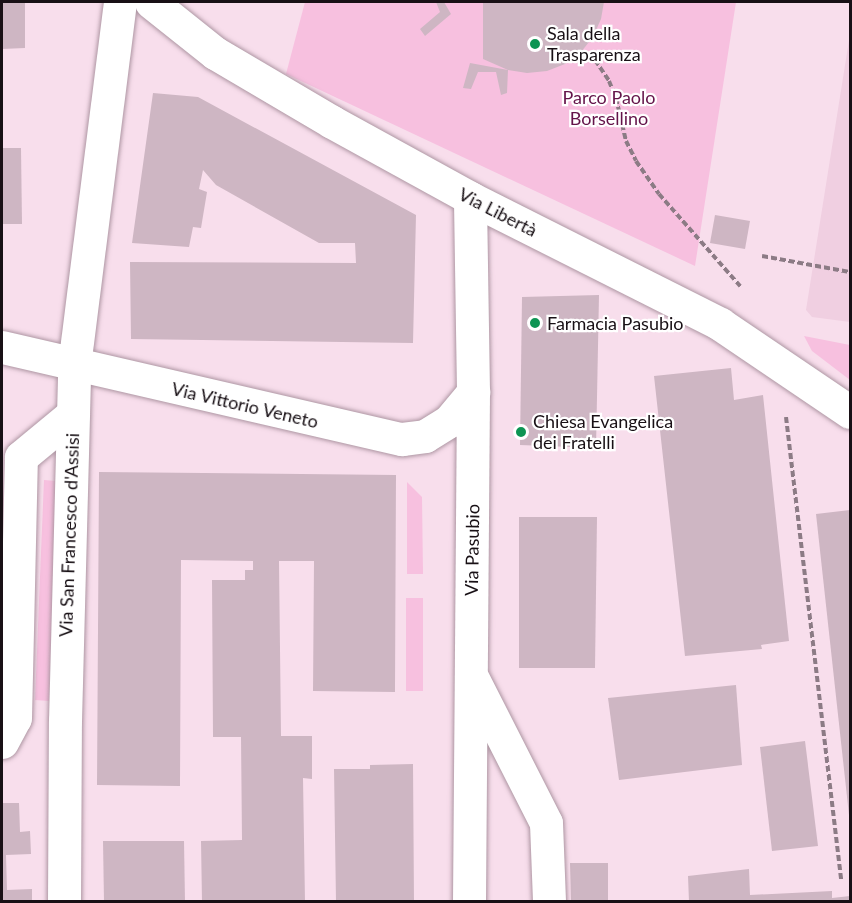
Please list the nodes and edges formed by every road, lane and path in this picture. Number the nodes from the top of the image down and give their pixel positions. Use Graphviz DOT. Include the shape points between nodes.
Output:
graph roads {
  1 [pos="120,2"];
  2 [pos="151,2"];
  3 [pos="587,54"];
  4 [pos="470,198"];
  5 [pos="762,256"];
  6 [pos="850,272"];
  7 [pos="740,286"];
  8 [pos="2,347"];
  9 [pos="779,362"];
  10 [pos="75,366"];
  11 [pos="473,392"];
  12 [pos="850,412"];
  13 [pos="73,414"];
  14 [pos="471,675"];
  15 [pos="65,721"];
  16 [pos="7,734"];
  17 [pos="841,880"];
  18 [pos="64,902"];
  19 [pos="469,902"];
  20 [pos="549,902"];
  1 -- 10 [label="street"];
  2 -- 4 [label="street, Via Libertà" via="214,53"];
  3 -- 7 [label="path" via="609,81 626,141 636,161 659,194"];
  4 -- 9 [label="street, Via Libertà" via="720,324"];
  4 -- 11 [label="street, Via Pasubio"];
  5 -- 6 [label="path"];
  8 -- 10 [label="street, Via Vittorio Veneto"];
  9 -- 12 [label="street, Via Libertà"];
  9 -- 17 [label="path"];
  10 -- 11 [label="street, Via Vittorio Veneto" via="402,440 425,436 449,421"];
  10 -- 13 [label="street"];
  11 -- 14 [label="street, Via Pasubio"];
  13 -- 15 [label="street, Via San Francesco d'Assisi"];
  13 -- 16 [label="street, Via San Francesco d'Assisi" via="21,457"];
  14 -- 19 [label="street, Via Pasubio"];
  14 -- 20 [label="street" via="546,823"];
  15 -- 16 [label="street"];
  15 -- 18 [label="street, Via San Francesco d'Assisi"];
}
